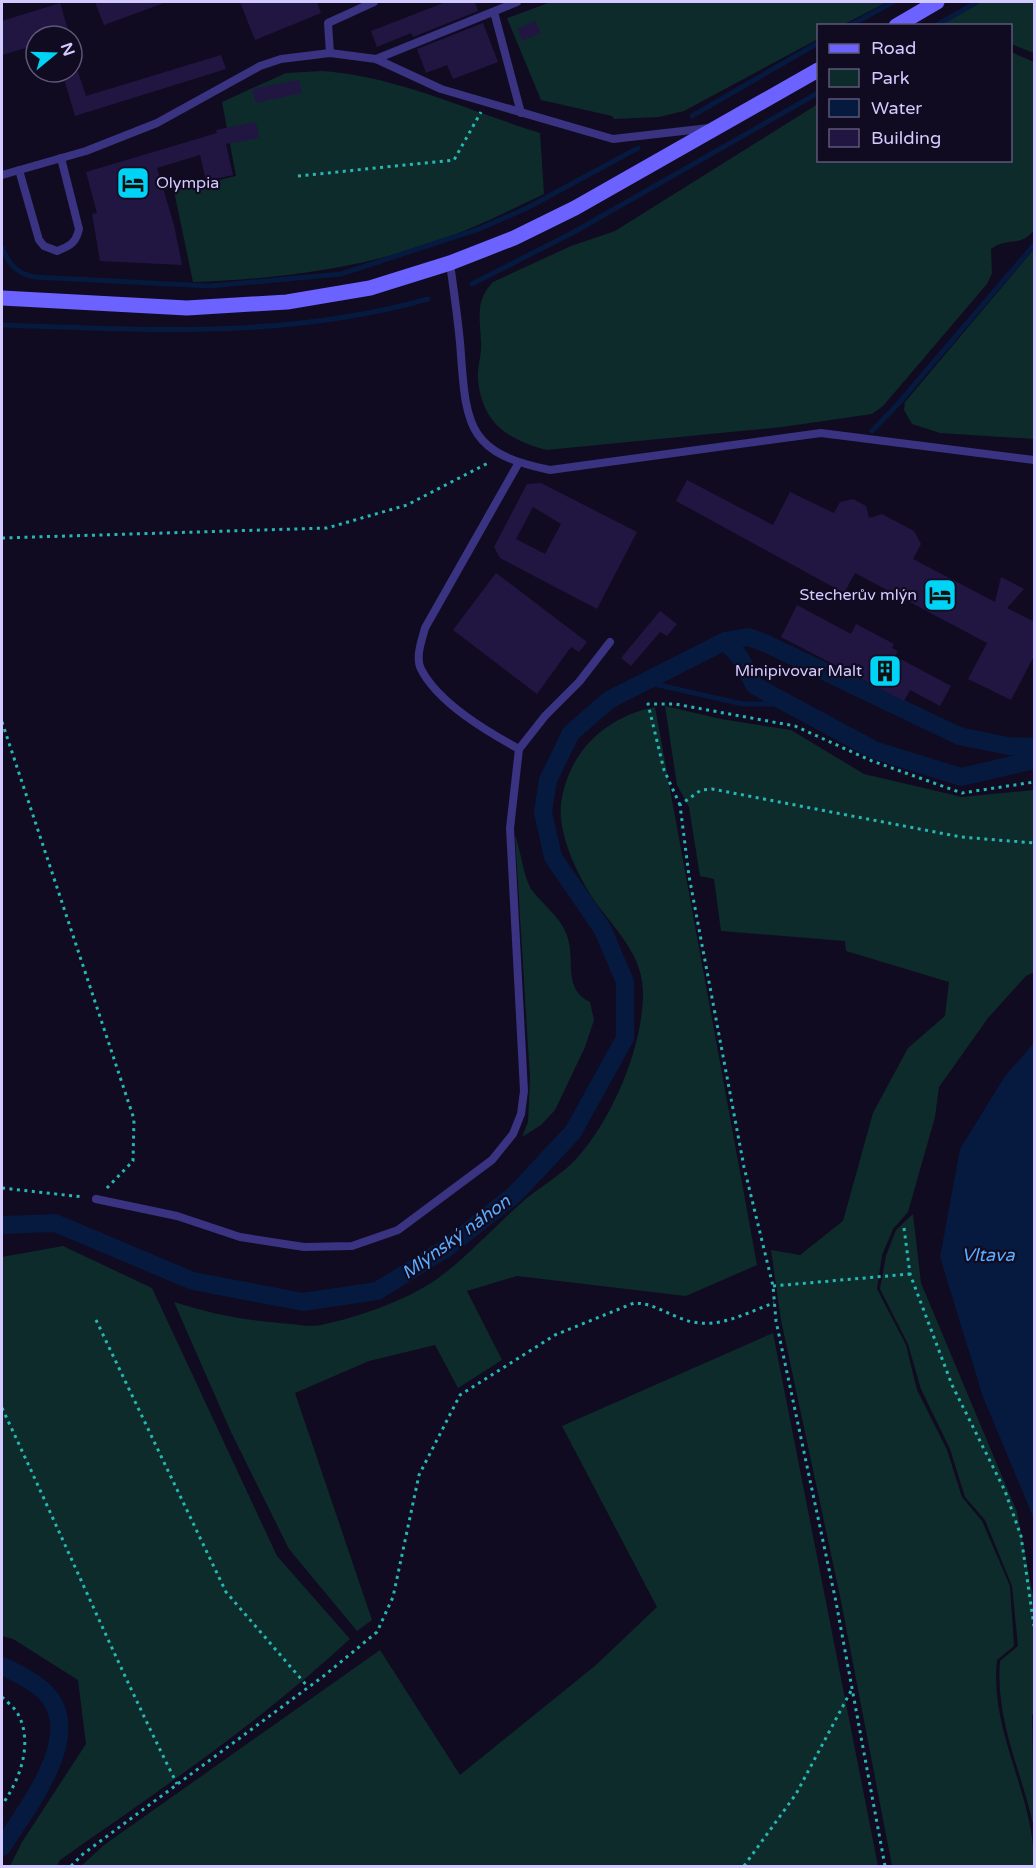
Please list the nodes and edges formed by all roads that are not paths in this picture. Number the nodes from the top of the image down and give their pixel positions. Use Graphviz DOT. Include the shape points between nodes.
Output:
graph roads {
  1 [pos="374,2"];
  2 [pos="517,2"];
  3 [pos="937,2"];
  4 [pos="494,12"];
  5 [pos="899,24"];
  6 [pos="330,53"];
  7 [pos="376,59"];
  8 [pos="817,71"];
  9 [pos="521,113"];
  10 [pos="721,127"];
  11 [pos="61,158"];
  12 [pos="19,170"];
  13 [pos="2,176"];
  14 [pos="450,263"];
  15 [pos="2,298"];
  16 [pos="1035,460"];
  17 [pos="518,464"];
  18 [pos="610,642"];
  19 [pos="519,750"];
  20 [pos="96,1199"];
  1 -- 6 [label="lane" via="328,22"];
  2 -- 4 [label="lane"];
  3 -- 5 [label="main road"];
  4 -- 7 [label="lane"];
  4 -- 9 [label="lane"];
  6 -- 7 [label="lane"];
  6 -- 11 [label="lane" via="281,59 260,66 157,123"];
  7 -- 9 [label="lane" via="441,89"];
  8 -- 10 [label="main road"];
  9 -- 10 [label="lane" via="613,139"];
  10 -- 14 [label="main road" via="575,208"];
  11 -- 12 [label="lane"];
  11 -- 12 [label="lane" via="79,229 77,240 57,251 39,240"];
  12 -- 13 [label="lane"];
  14 -- 15 [label="main road" via="370,288 287,302 187,308"];
  14 -- 17 [label="lane" via="466,413 490,447"];
  16 -- 17 [label="lane" via="821,433 550,470"];
  17 -- 19 [label="lane" via="425,628 419,650 420,668 438,692 486,731"];
  18 -- 19 [label="lane"];
  19 -- 20 [label="lane" via="510,828 524,1091 513,1134 492,1160 399,1230 352,1246 304,1247 240,1237 177,1216"];
}
